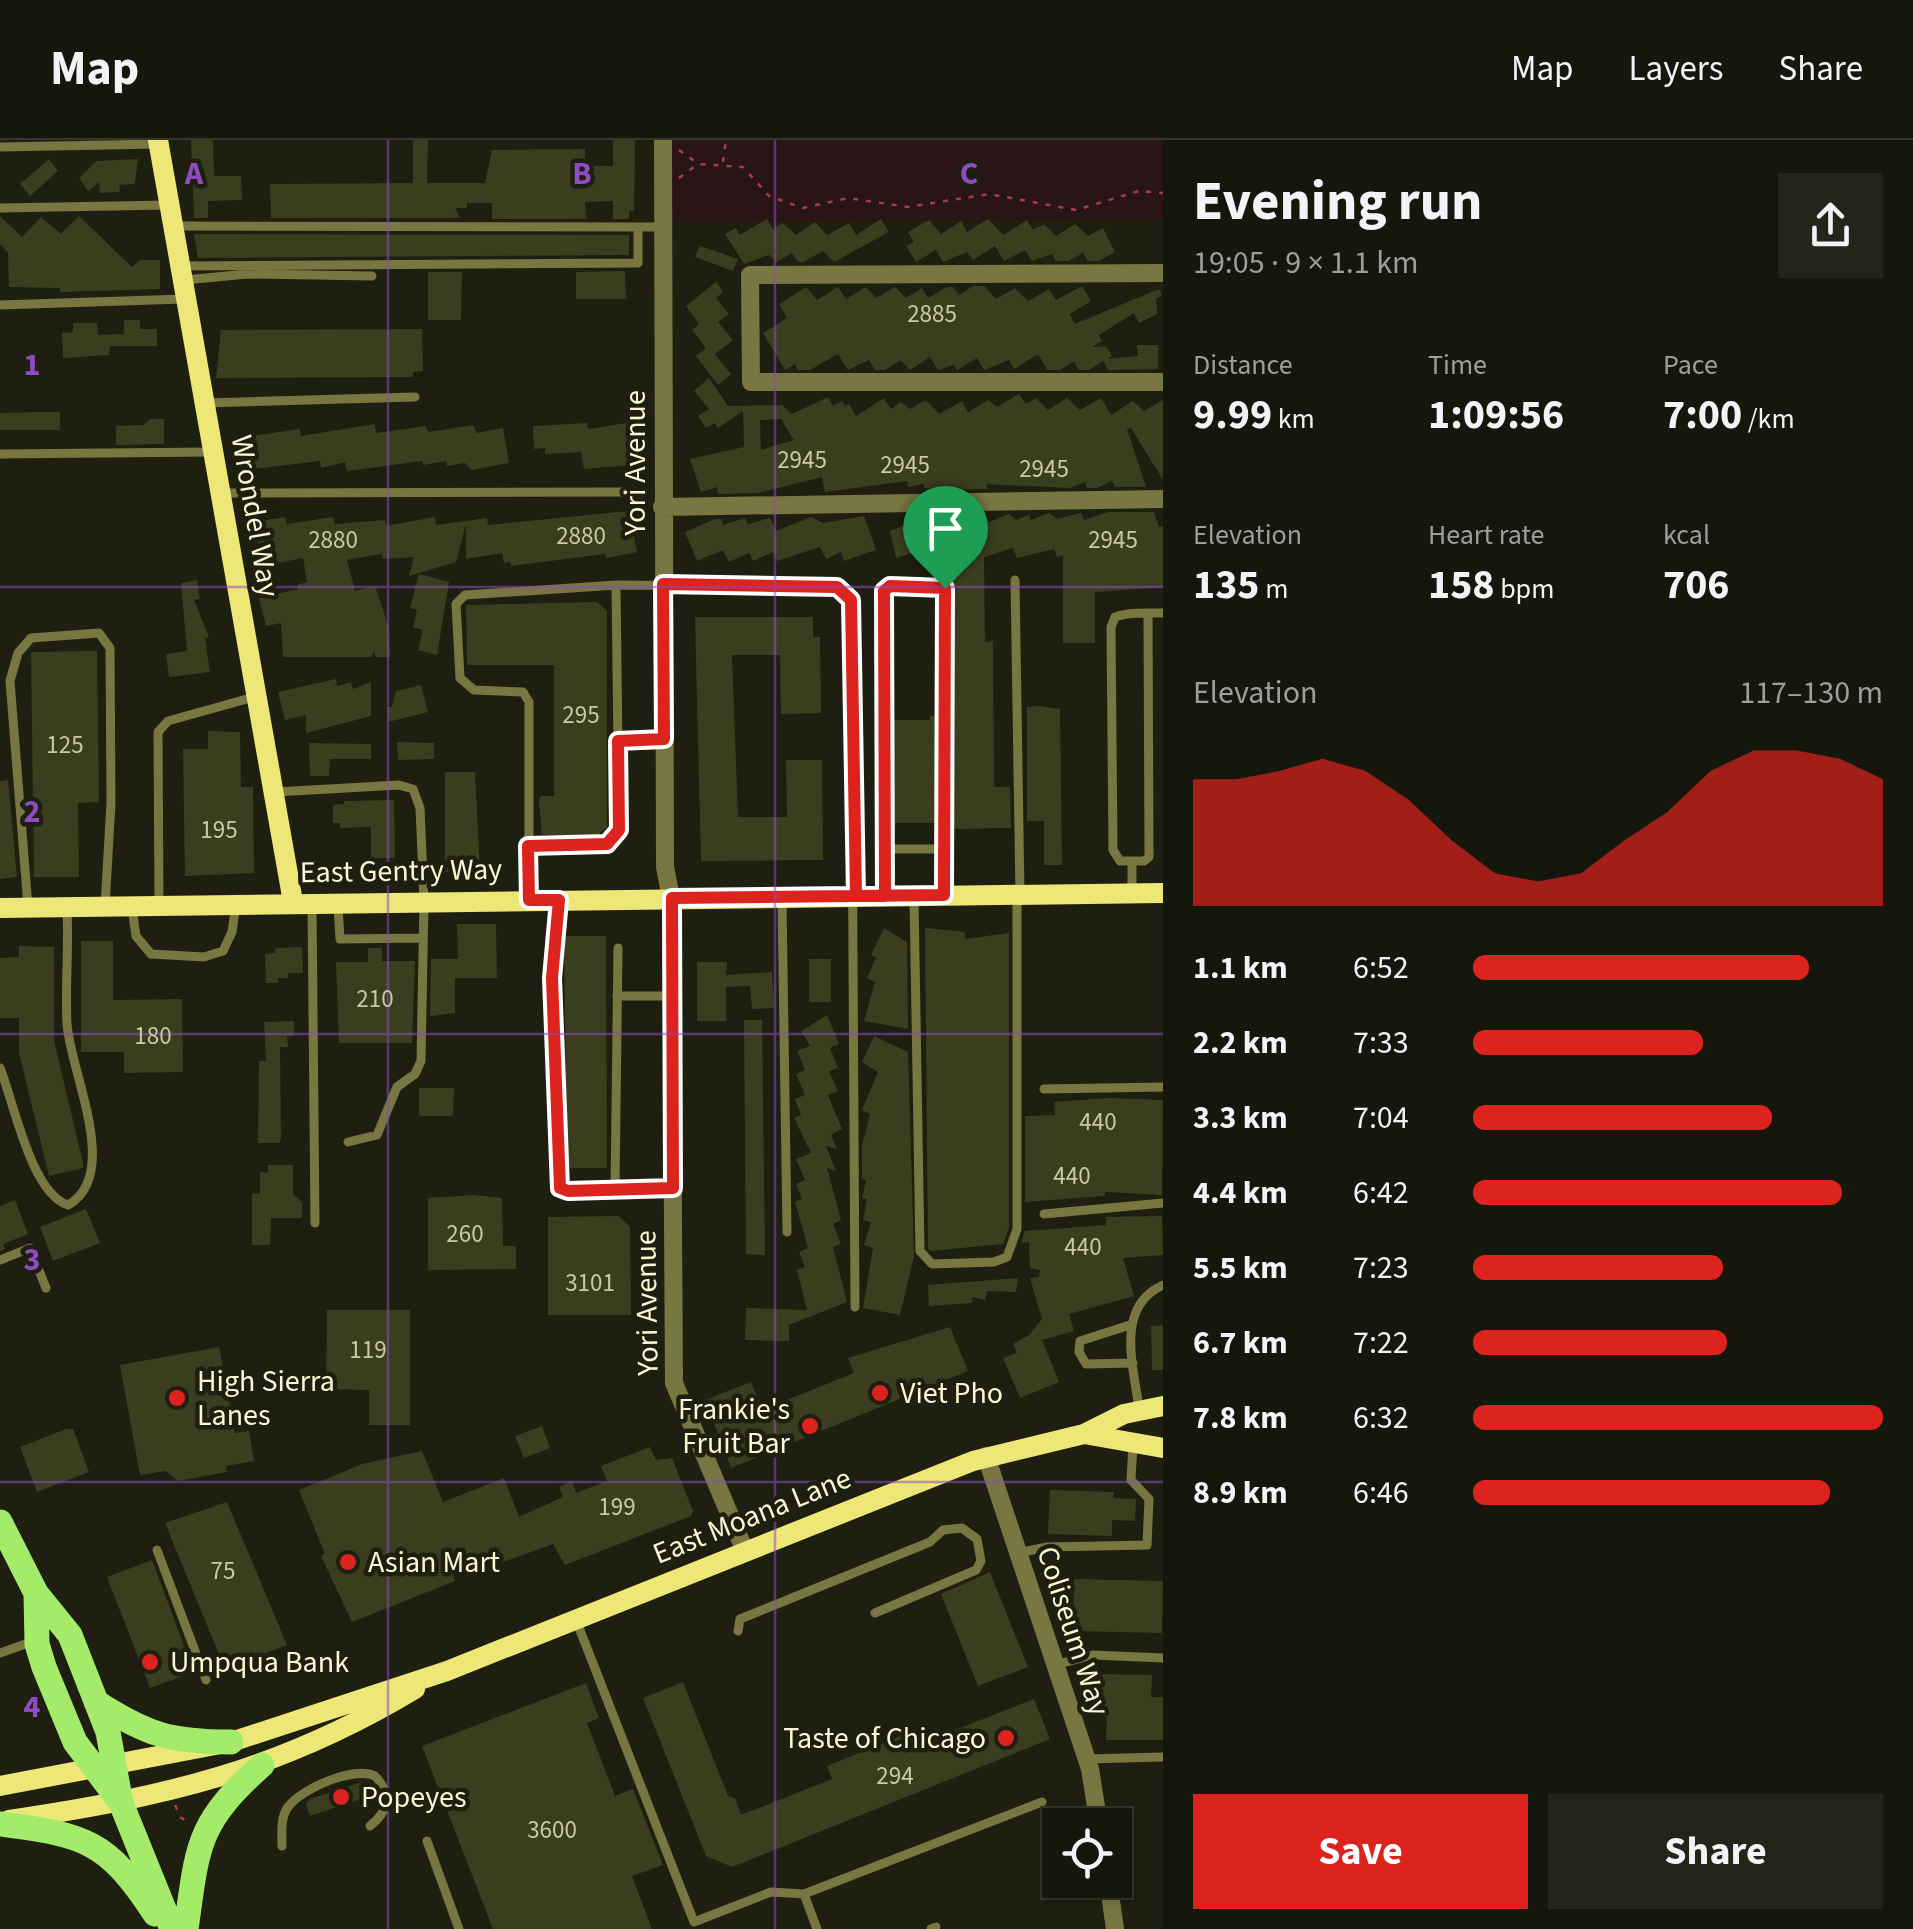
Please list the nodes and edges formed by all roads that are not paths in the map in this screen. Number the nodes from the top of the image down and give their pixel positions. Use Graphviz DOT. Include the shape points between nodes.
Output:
graph roads {
  1 [pos="158,142"];
  2 [pos="669,143"];
  3 [pos="0,147"];
  4 [pos="0,208"];
  5 [pos="171,216"];
  6 [pos="638,227"];
  7 [pos="662,227"];
  8 [pos="1163,272"];
  9 [pos="372,276"];
  10 [pos="183,282"];
  11 [pos="0,305"];
  12 [pos="1163,382"];
  13 [pos="415,398"];
  14 [pos="205,403"];
  15 [pos="214,452"];
  16 [pos="0,454"];
  17 [pos="638,492"];
  18 [pos="221,494"];
  19 [pos="1163,499"];
  20 [pos="662,507"];
  21 [pos="1015,580"];
  22 [pos="663,584"];
  23 [pos="616,585"];
  24 [pos="1148,613"];
  25 [pos="1163,613"];
  26 [pos="257,696"];
  27 [pos="664,739"];
  28 [pos="618,741"];
  29 [pos="274,792"];
  30 [pos="528,846"];
  31 [pos="946,849"];
  32 [pos="885,850"];
  33 [pos="1132,862"];
  34 [pos="1132,893"];
  35 [pos="1163,893"];
  36 [pos="1019,894"];
  37 [pos="944,895"];
  38 [pos="856,896"];
  39 [pos="885,896"];
  40 [pos="914,896"];
  41 [pos="782,897"];
  42 [pos="672,898"];
  43 [pos="529,900"];
  44 [pos="559,900"];
  45 [pos="424,901"];
  46 [pos="303,902"];
  47 [pos="338,902"];
  48 [pos="236,903"];
  49 [pos="158,905"];
  50 [pos="67,906"];
  51 [pos="105,906"];
  52 [pos="132,906"];
  53 [pos="28,907"];
  54 [pos="0,908"];
  55 [pos="337,936"];
  56 [pos="423,938"];
  57 [pos="313,940"];
  58 [pos="618,948"];
  59 [pos="617,996"];
  60 [pos="672,996"];
  61 [pos="0,1068"];
  62 [pos="1163,1087"];
  63 [pos="1044,1089"];
  64 [pos="348,1142"];
  65 [pos="673,1188"];
  66 [pos="615,1190"];
  67 [pos="1163,1203"];
  68 [pos="1044,1214"];
  69 [pos="315,1223"];
  70 [pos="787,1232"];
  71 [pos="0,1260"];
  72 [pos="1163,1285"];
  73 [pos="46,1288"];
  74 [pos="855,1307"];
  75 [pos="1130,1325"];
  76 [pos="1132,1364"];
  77 [pos="1163,1406"];
  78 [pos="1139,1409"];
  79 [pos="1084,1434"];
  80 [pos="1133,1444"];
  81 [pos="1163,1448"];
  82 [pos="986,1456"];
  83 [pos="0,1522"];
  84 [pos="157,1550"];
  85 [pos="744,1551"];
  86 [pos="1018,1554"];
  87 [pos="36,1593"];
  88 [pos="875,1613"];
  89 [pos="575,1618"];
  90 [pos="738,1632"];
  91 [pos="37,1640"];
  92 [pos="0,1652"];
  93 [pos="1163,1658"];
  94 [pos="1055,1665"];
  95 [pos="447,1670"];
  96 [pos="206,1680"];
  97 [pos="96,1702"];
  98 [pos="231,1742"];
  99 [pos="1163,1757"];
  100 [pos="1086,1759"];
  101 [pos="262,1765"];
  102 [pos="106,1768"];
  103 [pos="0,1786"];
  104 [pos="1042,1802"];
  105 [pos="121,1803"];
  106 [pos="1096,1808"];
  107 [pos="0,1823"];
  108 [pos="370,1826"];
  109 [pos="426,1841"];
  110 [pos="282,1846"];
  111 [pos="804,1894"];
  112 [pos="1111,1898"];
  113 [pos="168,1929"];
  114 [pos="186,1929"];
  115 [pos="459,1929"];
  116 [pos="817,1929"];
  117 [pos="1115,1929"];
  1 -- 3 [label="lane"];
  1 -- 5 [label="street, Wrondel Way"];
  2 -- 7 [label="street, Yori Avenue"];
  4 -- 5 [label="lane"];
  5 -- 6 [label="lane"];
  5 -- 10 [label="street, Wrondel Way"];
  6 -- 7 [label="lane"];
  6 -- 10 [label="lane" via="638,263"];
  7 -- 20 [label="street, Yori Avenue"];
  8 -- 12 [label="street" via="750,275 751,382"];
  9 -- 10 [label="lane" via="247,274"];
  10 -- 11 [label="lane"];
  10 -- 14 [label="street, Wrondel Way"];
  13 -- 14 [label="lane"];
  14 -- 15 [label="street, Wrondel Way"];
  15 -- 16 [label="lane"];
  15 -- 18 [label="street, Wrondel Way"];
  17 -- 18 [label="lane"];
  18 -- 26 [label="street, Wrondel Way"];
  19 -- 20 [label="street"];
  20 -- 22 [label="street, Yori Avenue"];
  21 -- 36 [label="lane"];
  22 -- 23 [label="lane"];
  22 -- 27 [label="street, Yori Avenue"];
  22 -- 38 [label="lane" via="837,587 851,600"];
  23 -- 28 [label="lane"];
  23 -- 30 [label="lane" via="470,592 456,604 464,685 522,692 528,702"];
  24 -- 25 [label="lane"];
  24 -- 33 [label="lane" via="1150,850 1144,861"];
  24 -- 33 [label="lane" via="1115,617 1111,627 1112,850 1120,861"];
  26 -- 29 [label="street, Wrondel Way"];
  26 -- 49 [label="lane" via="168,721 158,732"];
  27 -- 28 [label="lane"];
  27 -- 42 [label="street, Yori Avenue" via="665,867"];
  28 -- 30 [label="lane" via="620,821 613,841"];
  29 -- 45 [label="lane" via="399,785 413,790 420,808"];
  29 -- 46 [label="street, Wrondel Way"];
  30 -- 43 [label="lane"];
  31 -- 32 [label="lane"];
  31 -- 32 [label="lane" via="946,592 939,585 884,591"];
  31 -- 37 [label="lane"];
  32 -- 39 [label="lane"];
  33 -- 34 [label="lane"];
  34 -- 35 [label="street, East Gentry Way"];
  34 -- 36 [label="street, East Gentry Way"];
  36 -- 37 [label="street, East Gentry Way"];
  36 -- 40 [label="lane" via="1017,1229 1007,1257 959,1265 932,1264 920,1251"];
  37 -- 40 [label="street, East Gentry Way"];
  38 -- 39 [label="street, East Gentry Way"];
  38 -- 41 [label="street, East Gentry Way"];
  38 -- 74 [label="lane"];
  39 -- 40 [label="street, East Gentry Way"];
  41 -- 42 [label="street, East Gentry Way"];
  41 -- 70 [label="lane"];
  42 -- 44 [label="street, East Gentry Way"];
  42 -- 60 [label="street, Yori Avenue"];
  43 -- 44 [label="street, East Gentry Way"];
  43 -- 45 [label="street, East Gentry Way"];
  44 -- 66 [label="lane" via="552,978 560,1188"];
  45 -- 47 [label="street, East Gentry Way"];
  45 -- 56 [label="lane"];
  46 -- 47 [label="street, East Gentry Way"];
  46 -- 48 [label="street, East Gentry Way"];
  46 -- 57 [label="lane"];
  47 -- 55 [label="lane"];
  48 -- 49 [label="street, East Gentry Way"];
  48 -- 52 [label="lane" via="227,944 204,957 151,954 136,936"];
  49 -- 52 [label="street, East Gentry Way"];
  50 -- 51 [label="street, East Gentry Way"];
  50 -- 53 [label="street, East Gentry Way"];
  50 -- 61 [label="lane" via="67,1025 92,1150 87,1188 75,1201 55,1200 39,1181"];
  51 -- 52 [label="street, East Gentry Way"];
  51 -- 53 [label="lane" via="110,648 99,634 31,638 18,653 10,681"];
  53 -- 54 [label="street, East Gentry Way"];
  55 -- 56 [label="lane"];
  55 -- 57 [label="lane"];
  56 -- 64 [label="lane" via="421,1061 416,1074 397,1087 376,1135"];
  57 -- 69 [label="lane"];
  58 -- 59 [label="lane"];
  59 -- 60 [label="lane"];
  59 -- 66 [label="lane"];
  60 -- 65 [label="street, Yori Avenue"];
  62 -- 63 [label="lane"];
  65 -- 66 [label="lane"];
  65 -- 85 [label="street, Yori Avenue" via="674,1383"];
  67 -- 68 [label="lane"];
  71 -- 73 [label="lane" via="30,1248"];
  72 -- 75 [label="lane" via="1143,1298"];
  75 -- 76 [label="lane"];
  75 -- 76 [label="lane" via="1080,1341 1079,1352 1086,1364"];
  76 -- 78 [label="lane"];
  77 -- 78 [label="street, East Moana Lane"];
  78 -- 79 [label="street, East Moana Lane"];
  79 -- 80 [label="street, East Moana Lane"];
  79 -- 82 [label="street, East Moana Lane"];
  80 -- 81 [label="street, East Moana Lane"];
  80 -- 86 [label="lane" via="1131,1480 1148,1499 1147,1545"];
  82 -- 85 [label="street, East Moana Lane"];
  82 -- 86 [label="street, Coliseum Way"];
  83 -- 87 [label="main road"];
  84 -- 96 [label="lane"];
  85 -- 89 [label="street, East Moana Lane"];
  86 -- 94 [label="street, Coliseum Way"];
  87 -- 91 [label="main road"];
  87 -- 97 [label="main road" via="70,1634"];
  88 -- 90 [label="lane" via="965,1576 981,1561 977,1540 962,1528 943,1530 930,1542 740,1619"];
  89 -- 95 [label="street, East Moana Lane"];
  89 -- 111 [label="lane" via="694,1922 771,1892"];
  91 -- 92 [label="lane"];
  91 -- 102 [label="main road" via="74,1742"];
  93 -- 94 [label="lane" via="1094,1656"];
  94 -- 100 [label="street, Coliseum Way"];
  95 -- 98 [label="street, East Moana Lane"];
  95 -- 101 [label="street, East Moana Lane" via="345,1731"];
  97 -- 98 [label="main road" via="170,1740"];
  97 -- 102 [label="main road"];
  98 -- 102 [label="street, East Moana Lane"];
  99 -- 100 [label="lane"];
  100 -- 106 [label="street, Coliseum Way"];
  101 -- 105 [label="street, East Moana Lane"];
  101 -- 114 [label="main road" via="226,1797 203,1830"];
  102 -- 103 [label="street, East Moana Lane"];
  102 -- 105 [label="main road"];
  104 -- 111 [label="lane"];
  105 -- 107 [label="street, East Moana Lane"];
  105 -- 113 [label="main road"];
  107 -- 113 [label="main road" via="99,1847 135,1882"];
  108 -- 110 [label="lane" via="386,1809 387,1796 375,1776 354,1772 289,1805"];
  109 -- 115 [label="lane"];
  111 -- 116 [label="lane"];
  112 -- 117 [label="street"];
}
